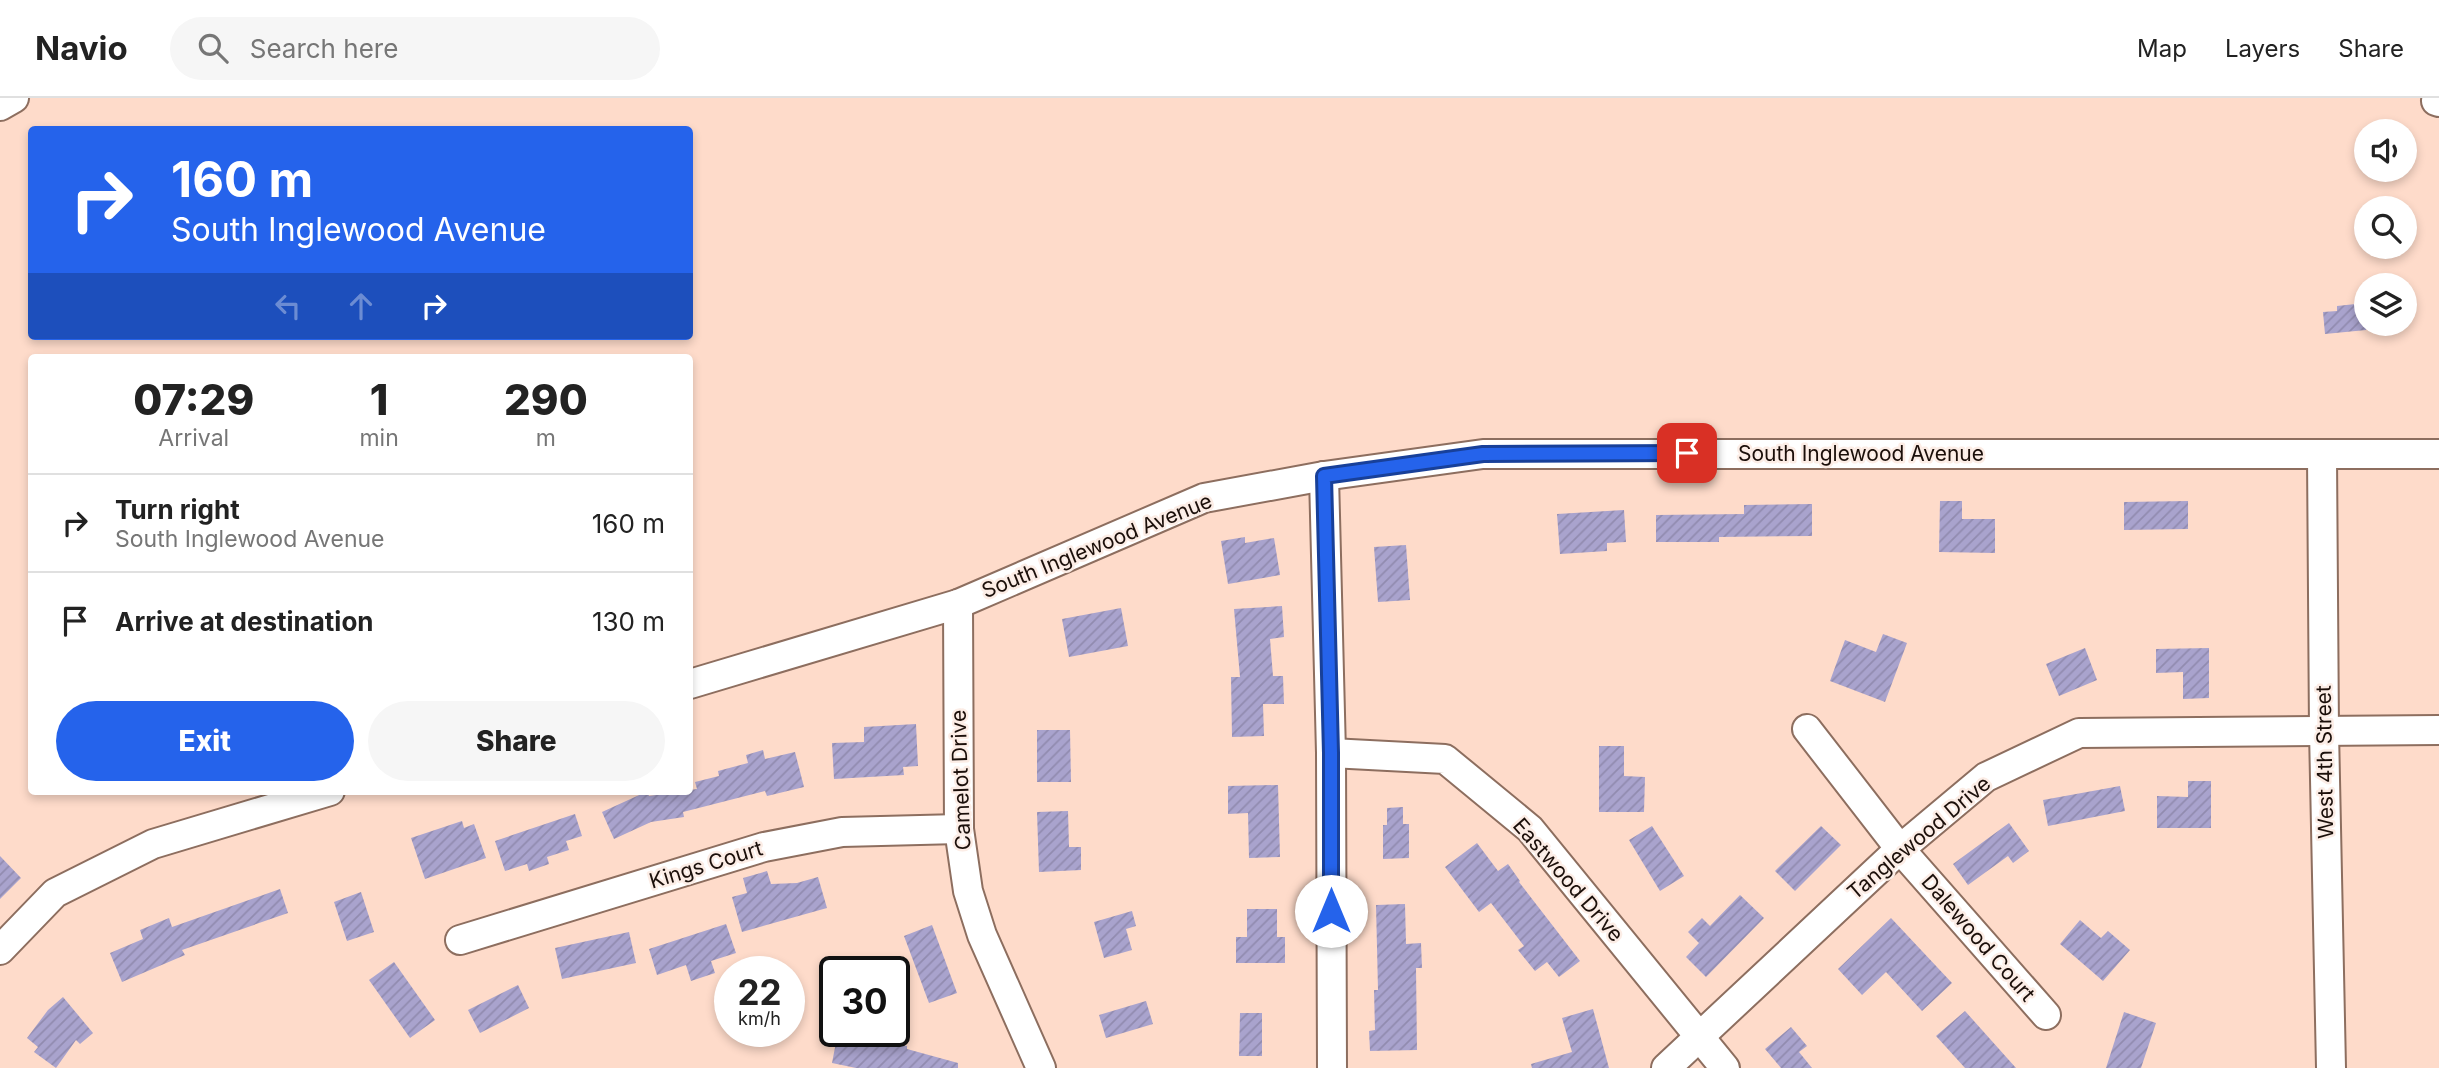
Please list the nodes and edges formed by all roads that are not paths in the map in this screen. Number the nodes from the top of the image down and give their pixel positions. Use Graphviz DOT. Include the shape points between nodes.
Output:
graph roads {
  1 [pos="14,98"];
  2 [pos="0,106"];
  3 [pos="2439,454"];
  4 [pos="2322,456"];
  5 [pos="1324,476"];
  6 [pos="958,604"];
  7 [pos="693,683"];
  8 [pos="1807,729"];
  9 [pos="2439,730"];
  10 [pos="2324,731"];
  11 [pos="1331,753"];
  12 [pos="317,795"];
  13 [pos="959,829"];
  14 [pos="1900,849"];
  15 [pos="460,940"];
  16 [pos="0,950"];
  17 [pos="2046,1015"];
  18 [pos="1699,1036"];
  19 [pos="1041,1068"];
  20 [pos="1332,1068"];
  21 [pos="1665,1068"];
  22 [pos="1725,1068"];
  23 [pos="2331,1068"];
  1 -- 2 [label="street"];
  3 -- 4 [label="street, South Inglewood Avenue"];
  4 -- 5 [label="street, South Inglewood Avenue" via="1483,454"];
  4 -- 10 [label="street, West 4th Street"];
  5 -- 6 [label="street, South Inglewood Avenue" via="1205,498"];
  5 -- 11 [label="street"];
  6 -- 7 [label="street, South Inglewood Avenue"];
  6 -- 13 [label="street, Camelot Drive"];
  8 -- 14 [label="street, Dalewood Court"];
  9 -- 10 [label="street, Tanglewood Drive"];
  10 -- 14 [label="street, Tanglewood Drive" via="2079,733 1986,777"];
  10 -- 23 [label="street, West 4th Street"];
  11 -- 18 [label="street, Eastwood Drive" via="1445,759 1530,829"];
  11 -- 20 [label="street"];
  12 -- 16 [label="street" via="153,844 55,893"];
  13 -- 15 [label="street, Kings Court" via="806,837"];
  13 -- 19 [label="street, Camelot Drive" via="968,891 982,935"];
  14 -- 17 [label="street, Dalewood Court"];
  14 -- 18 [label="street, Tanglewood Drive"];
  18 -- 21 [label="street, Tanglewood Drive"];
  18 -- 22 [label="street, Eastwood Drive"];
}
